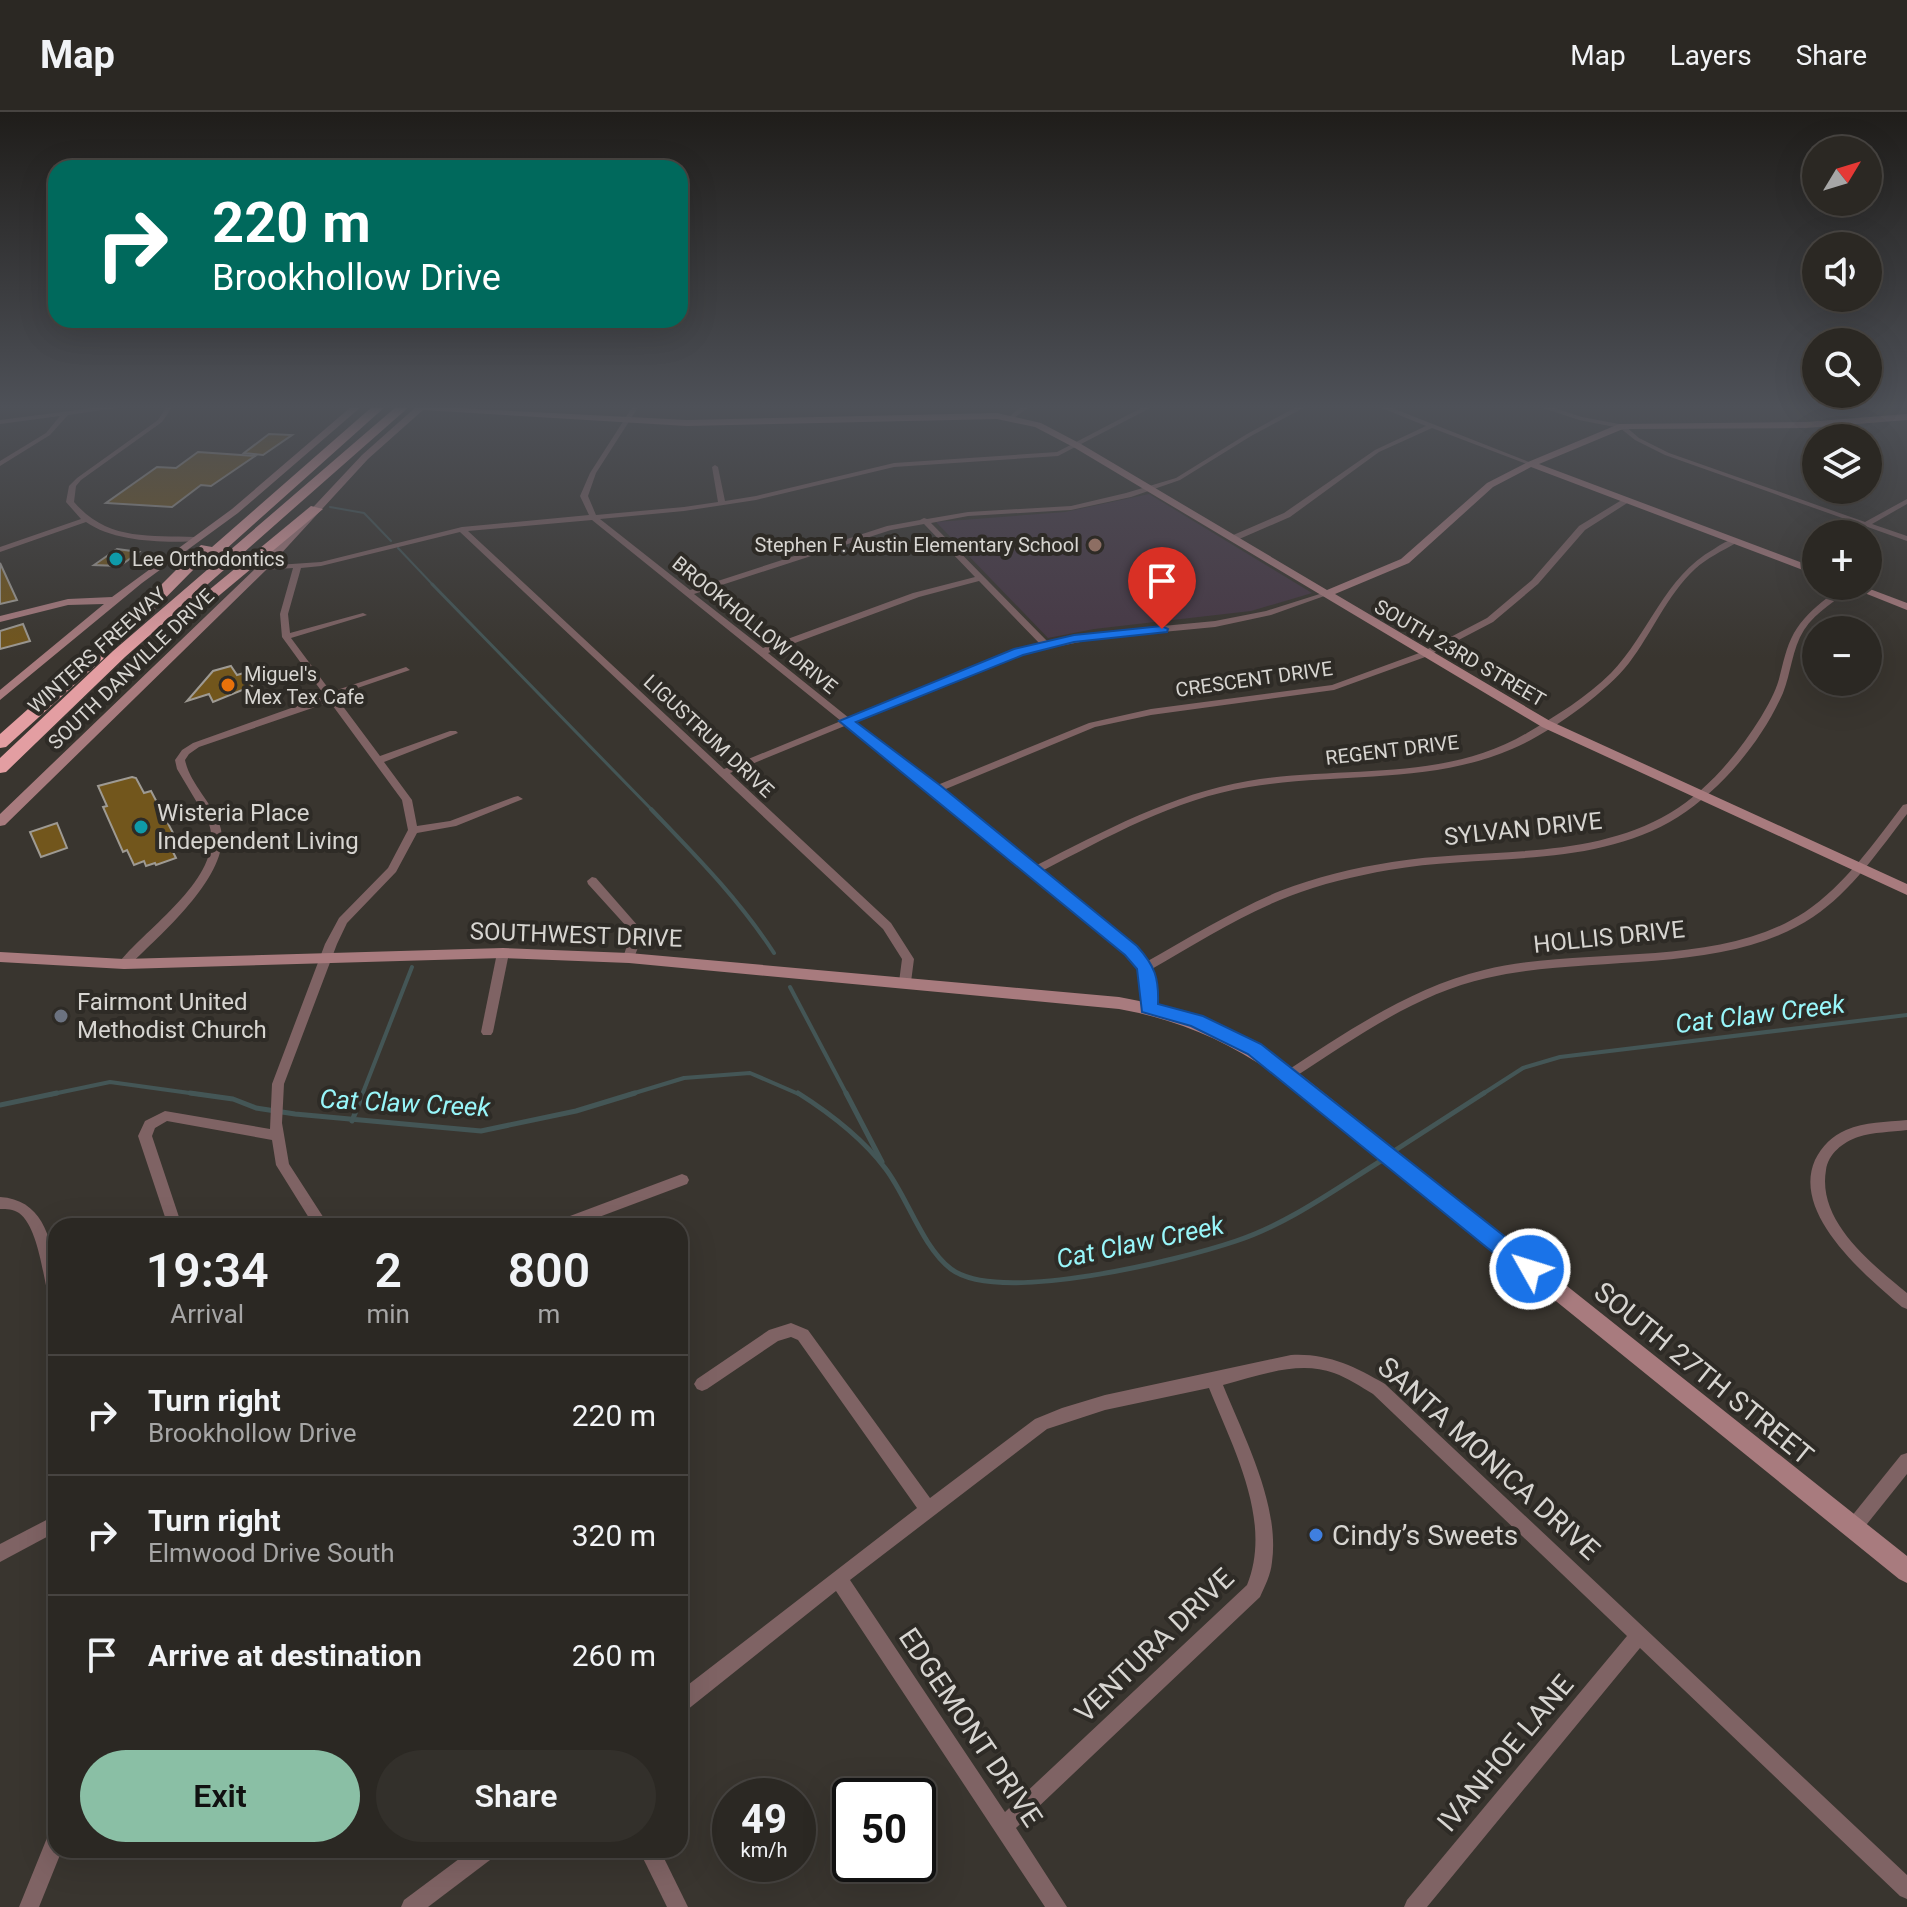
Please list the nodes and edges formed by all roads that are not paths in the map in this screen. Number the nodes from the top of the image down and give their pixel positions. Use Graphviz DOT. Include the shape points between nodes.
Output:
graph roads {
  1 [pos="72,490"];
  2 [pos="259,490"];
  3 [pos="263,490"];
  4 [pos="285,490"];
  5 [pos="308,490"];
  6 [pos="334,490"];
  7 [pos="586,490"];
  8 [pos="719,490"];
  9 [pos="782,490"];
  10 [pos="1146,490"];
  11 [pos="1150,490"];
  12 [pos="1322,490"];
  13 [pos="1484,490"];
  14 [pos="1600,490"];
  15 [pos="1769,490"];
  16 [pos="1628,500"];
  17 [pos="1907,501"];
  18 [pos="722,503"];
  19 [pos="316,509"];
  20 [pos="593,517"];
  21 [pos="84,520"];
  22 [pos="924,520"];
  23 [pos="1855,520"];
  24 [pos="1873,520"];
  25 [pos="462,529"];
  26 [pos="1882,530"];
  27 [pos="1234,538"];
  28 [pos="195,539"];
  29 [pos="1907,539"];
  30 [pos="1733,541"];
  31 [pos="0,550"];
  32 [pos="297,567"];
  33 [pos="1802,567"];
  34 [pos="262,568"];
  35 [pos="979,578"];
  36 [pos="687,594"];
  37 [pos="1326,594"];
  38 [pos="1882,598"];
  39 [pos="114,600"];
  40 [pos="1831,600"];
  41 [pos="1907,607"];
  42 [pos="363,615"];
  43 [pos="0,619"];
  44 [pos="286,637"];
  45 [pos="1046,645"];
  46 [pos="107,647"];
  47 [pos="761,652"];
  48 [pos="1425,654"];
  49 [pos="406,670"];
  50 [pos="0,696"];
  51 [pos="331,697"];
  52 [pos="846,721"];
  53 [pos="1546,724"];
  54 [pos="453,733"];
  55 [pos="0,743"];
  56 [pos="379,760"];
  57 [pos="3,766"];
  58 [pos="722,773"];
  59 [pos="936,789"];
  60 [pos="1700,793"];
  61 [pos="518,799"];
  62 [pos="1907,807"];
  63 [pos="0,822"];
  64 [pos="413,830"];
  65 [pos="1860,867"];
  66 [pos="1034,871"];
  67 [pos="592,881"];
  68 [pos="1907,890"];
  69 [pos="503,953"];
  70 [pos="0,957"];
  71 [pos="325,957"];
  72 [pos="629,958"];
  73 [pos="124,964"];
  74 [pos="1146,967"];
  75 [pos="905,982"];
  76 [pos="1149,1008"];
  77 [pos="487,1032"];
  78 [pos="1289,1075"];
  79 [pos="1907,1125"];
  80 [pos="276,1129"];
  81 [pos="682,1180"];
  82 [pos="0,1203"];
  83 [pos="172,1218"];
  84 [pos="317,1218"];
  85 [pos="580,1218"];
  86 [pos="48,1271"];
  87 [pos="1907,1302"];
  88 [pos="1213,1380"];
  89 [pos="702,1384"];
  90 [pos="1907,1461"];
  91 [pos="929,1510"];
  92 [pos="48,1527"];
  93 [pos="1853,1528"];
  94 [pos="0,1553"];
  95 [pos="1907,1571"];
  96 [pos="838,1578"];
  97 [pos="1639,1635"];
  98 [pos="688,1697"];
  99 [pos="1004,1826"];
  100 [pos="49,1858"];
  101 [pos="476,1858"];
  102 [pos="653,1858"];
  103 [pos="1907,1889"];
  104 [pos="29,1907"];
  105 [pos="411,1907"];
  106 [pos="678,1907"];
  107 [pos="1057,1907"];
  108 [pos="1414,1907"];
  1 -- 21 [label="street" via="70,502"];
  2 -- 28 [label="street"];
  3 -- 46 [label="highway"];
  4 -- 46 [label="highway, WINTERS FREEWAY"];
  5 -- 57 [label="highway, WINTERS FREEWAY" via="119,654"];
  6 -- 19 [label="street, SOUTH DANVILLE DRIVE"];
  7 -- 20 [label="street"];
  8 -- 18 [label="street"];
  9 -- 18 [label="street"];
  10 -- 22 [label="street" via="1071,508"];
  11 -- 27 [label="street, SOUTH 23RD STREET"];
  12 -- 27 [label="street" via="1287,515"];
  13 -- 37 [label="street" via="1405,561"];
  14 -- 16 [label="street"];
  15 -- 23 [label="street"];
  16 -- 30 [label="street"];
  16 -- 48 [label="street, CRESCENT DRIVE" via="1582,528 1535,582 1490,620"];
  17 -- 24 [label="street"];
  18 -- 20 [label="street"];
  19 -- 34 [label="street, SOUTH DANVILLE DRIVE"];
  19 -- 57 [label="highway"];
  20 -- 25 [label="street"];
  20 -- 36 [label="street, BROOKHOLLOW DRIVE"];
  21 -- 28 [label="street" via="101,531"];
  21 -- 31 [label="street"];
  22 -- 35 [label="street"];
  22 -- 36 [label="street" via="863,534"];
  25 -- 32 [label="street"];
  25 -- 58 [label="street, LIGUSTRUM DRIVE"];
  26 -- 29 [label="street"];
  27 -- 37 [label="street, SOUTH 23RD STREET"];
  28 -- 39 [label="street"];
  30 -- 33 [label="street"];
  30 -- 53 [label="street, REGENT DRIVE" via="1688,570 1613,675"];
  32 -- 34 [label="street"];
  32 -- 44 [label="street" via="284,614"];
  34 -- 63 [label="street, SOUTH DANVILLE DRIVE"];
  35 -- 45 [label="street"];
  35 -- 47 [label="street" via="916,595"];
  36 -- 47 [label="street, BROOKHOLLOW DRIVE"];
  37 -- 45 [label="street" via="1215,624"];
  37 -- 48 [label="street, SOUTH 23RD STREET"];
  38 -- 41 [label="street"];
  39 -- 43 [label="street" via="68,602"];
  39 -- 50 [label="street"];
  40 -- 60 [label="street, SYLVAN DRIVE" via="1795,638 1778,695 1757,733 1724,774"];
  42 -- 44 [label="street"];
  44 -- 51 [label="street"];
  45 -- 52 [label="street" via="989,662"];
  46 -- 55 [label="highway, WINTERS FREEWAY"];
  47 -- 52 [label="street, BROOKHOLLOW DRIVE"];
  48 -- 53 [label="street, SOUTH 23RD STREET"];
  48 -- 59 [label="street, CRESCENT DRIVE" via="1334,687 1116,718"];
  49 -- 51 [label="street"];
  51 -- 56 [label="street"];
  51 -- 73 [label="street" via="185,752 182,769 216,830 219,846 203,879"];
  52 -- 58 [label="street"];
  52 -- 59 [label="street, BROOKHOLLOW DRIVE"];
  53 -- 60 [label="street, SOUTH 23RD STREET"];
  53 -- 66 [label="street, REGENT DRIVE" via="1509,747 1463,761 1210,792 1134,820"];
  54 -- 56 [label="street"];
  56 -- 64 [label="street" via="407,800"];
  58 -- 75 [label="street, LIGUSTRUM DRIVE" via="887,926 908,959"];
  59 -- 66 [label="street, BROOKHOLLOW DRIVE"];
  60 -- 65 [label="street, SOUTH 23RD STREET"];
  60 -- 74 [label="street, SYLVAN DRIVE" via="1673,816 1606,842 1393,865 1318,883 1271,900"];
  61 -- 64 [label="street" via="452,824"];
  62 -- 65 [label="street, HOLLIS DRIVE"];
  64 -- 71 [label="street" via="392,870 343,921"];
  65 -- 68 [label="street, SOUTH 23RD STREET"];
  65 -- 78 [label="street, HOLLIS DRIVE" via="1817,908 1793,924 1752,939 1488,972 1407,1001"];
  66 -- 74 [label="street, BROOKHOLLOW DRIVE"];
  67 -- 72 [label="street" via="632,926 635,939"];
  69 -- 71 [label="street, SOUTHWEST DRIVE"];
  69 -- 72 [label="street, SOUTHWEST DRIVE"];
  69 -- 77 [label="street"];
  70 -- 73 [label="street, SOUTHWEST DRIVE"];
  71 -- 73 [label="street, SOUTHWEST DRIVE"];
  71 -- 80 [label="street" via="281,1071"];
  72 -- 75 [label="street, SOUTHWEST DRIVE"];
  74 -- 76 [label="street"];
  75 -- 76 [label="street, SOUTHWEST DRIVE"];
  76 -- 78 [label="street, SOUTH 27TH STREET" via="1226,1034"];
  78 -- 93 [label="street, SOUTH 27TH STREET"];
  79 -- 87 [label="street" via="1844,1136 1831,1146 1816,1178 1819,1197 1838,1234"];
  80 -- 83 [label="street" via="165,1116 150,1125 145,1136"];
  80 -- 84 [label="street" via="283,1165"];
  81 -- 85 [label="street"];
  82 -- 86 [label="street" via="13,1203 29,1214"];
  88 -- 91 [label="street, SANTA MONICA DRIVE" via="1075,1409 1041,1424"];
  88 -- 97 [label="street, SANTA MONICA DRIVE" via="1288,1362 1318,1362 1350,1371 1379,1389"];
  88 -- 99 [label="street, VENTURA DRIVE" via="1264,1524 1265,1560 1254,1591"];
  89 -- 91 [label="street" via="774,1335 791,1330 803,1335"];
  90 -- 93 [label="street"];
  91 -- 96 [label="street, SANTA MONICA DRIVE"];
  92 -- 94 [label="street"];
  93 -- 95 [label="street, SOUTH 27TH STREET"];
  96 -- 98 [label="street, SANTA MONICA DRIVE"];
  96 -- 99 [label="street, EDGEMONT DRIVE"];
  97 -- 103 [label="street, SANTA MONICA DRIVE"];
  97 -- 108 [label="street, IVANHOE LANE"];
  99 -- 107 [label="street, EDGEMONT DRIVE"];
  100 -- 104 [label="street"];
  101 -- 105 [label="street"];
  102 -- 106 [label="street"];
}
